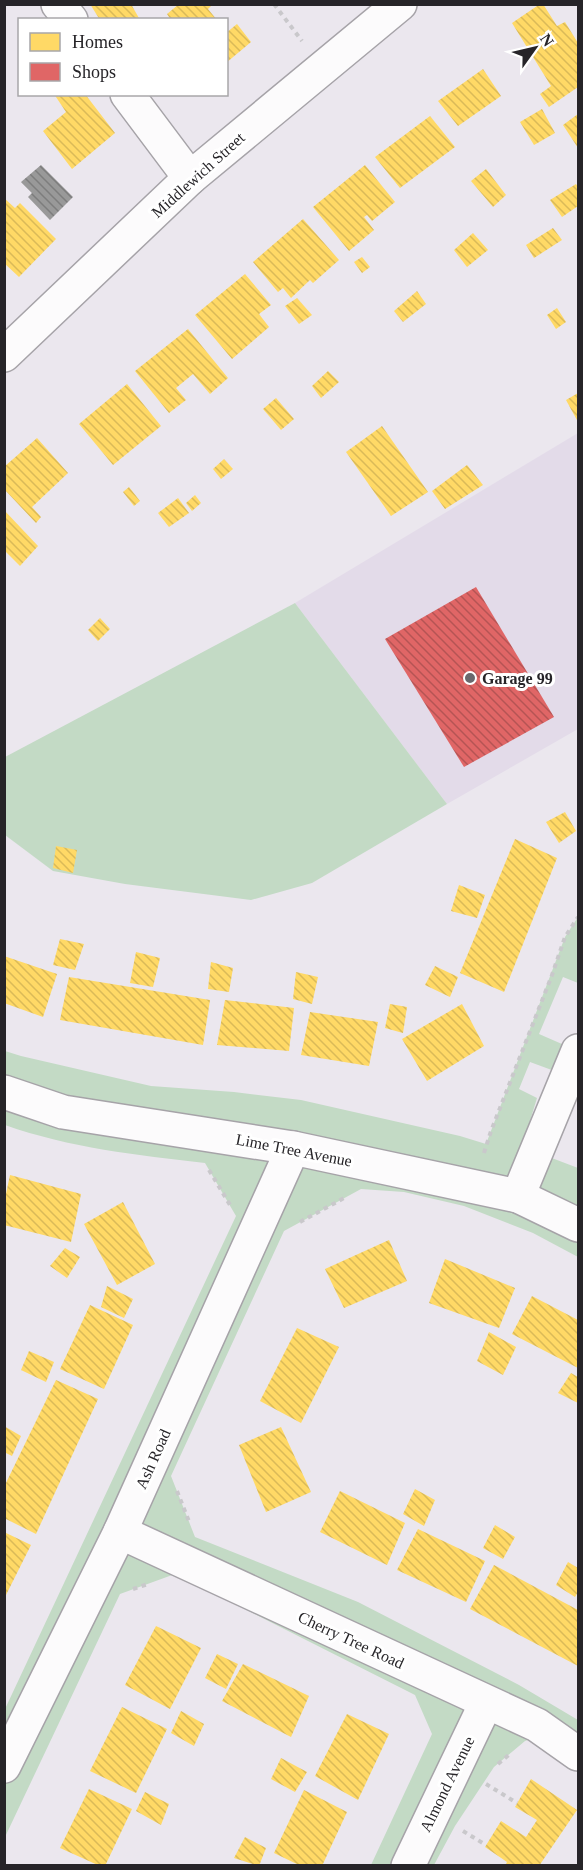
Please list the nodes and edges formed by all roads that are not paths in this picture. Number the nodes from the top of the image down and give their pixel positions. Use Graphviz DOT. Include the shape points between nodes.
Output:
graph roads {
  1 [pos="58,4"];
  2 [pos="400,4"];
  3 [pos="69,18"];
  4 [pos="128,96"];
  5 [pos="190,178"];
  6 [pos="4,355"];
  7 [pos="579,1051"];
  8 [pos="4,1092"];
  9 [pos="293,1148"];
  10 [pos="518,1196"];
  11 [pos="579,1225"];
  12 [pos="120,1532"];
  13 [pos="486,1703"];
  14 [pos="579,1754"];
  15 [pos="4,1766"];
  16 [pos="408,1866"];
  1 -- 3 [label="street"];
  2 -- 5 [label="street, Middlewich Street"];
  4 -- 5 [label="street"];
  5 -- 6 [label="street, Middlewich Street"];
  7 -- 10 [label="street"];
  8 -- 9 [label="street, Lime Tree Avenue" via="63,1112"];
  9 -- 10 [label="street, Lime Tree Avenue"];
  9 -- 12 [label="street, Ash Road"];
  10 -- 11 [label="street, Lime Tree Avenue"];
  12 -- 13 [label="street, Cherry Tree Road"];
  12 -- 15 [label="street, Ash Road"];
  13 -- 14 [label="street, Cherry Tree Road" via="537,1725"];
  13 -- 16 [label="street, Almond Avenue"];
}
